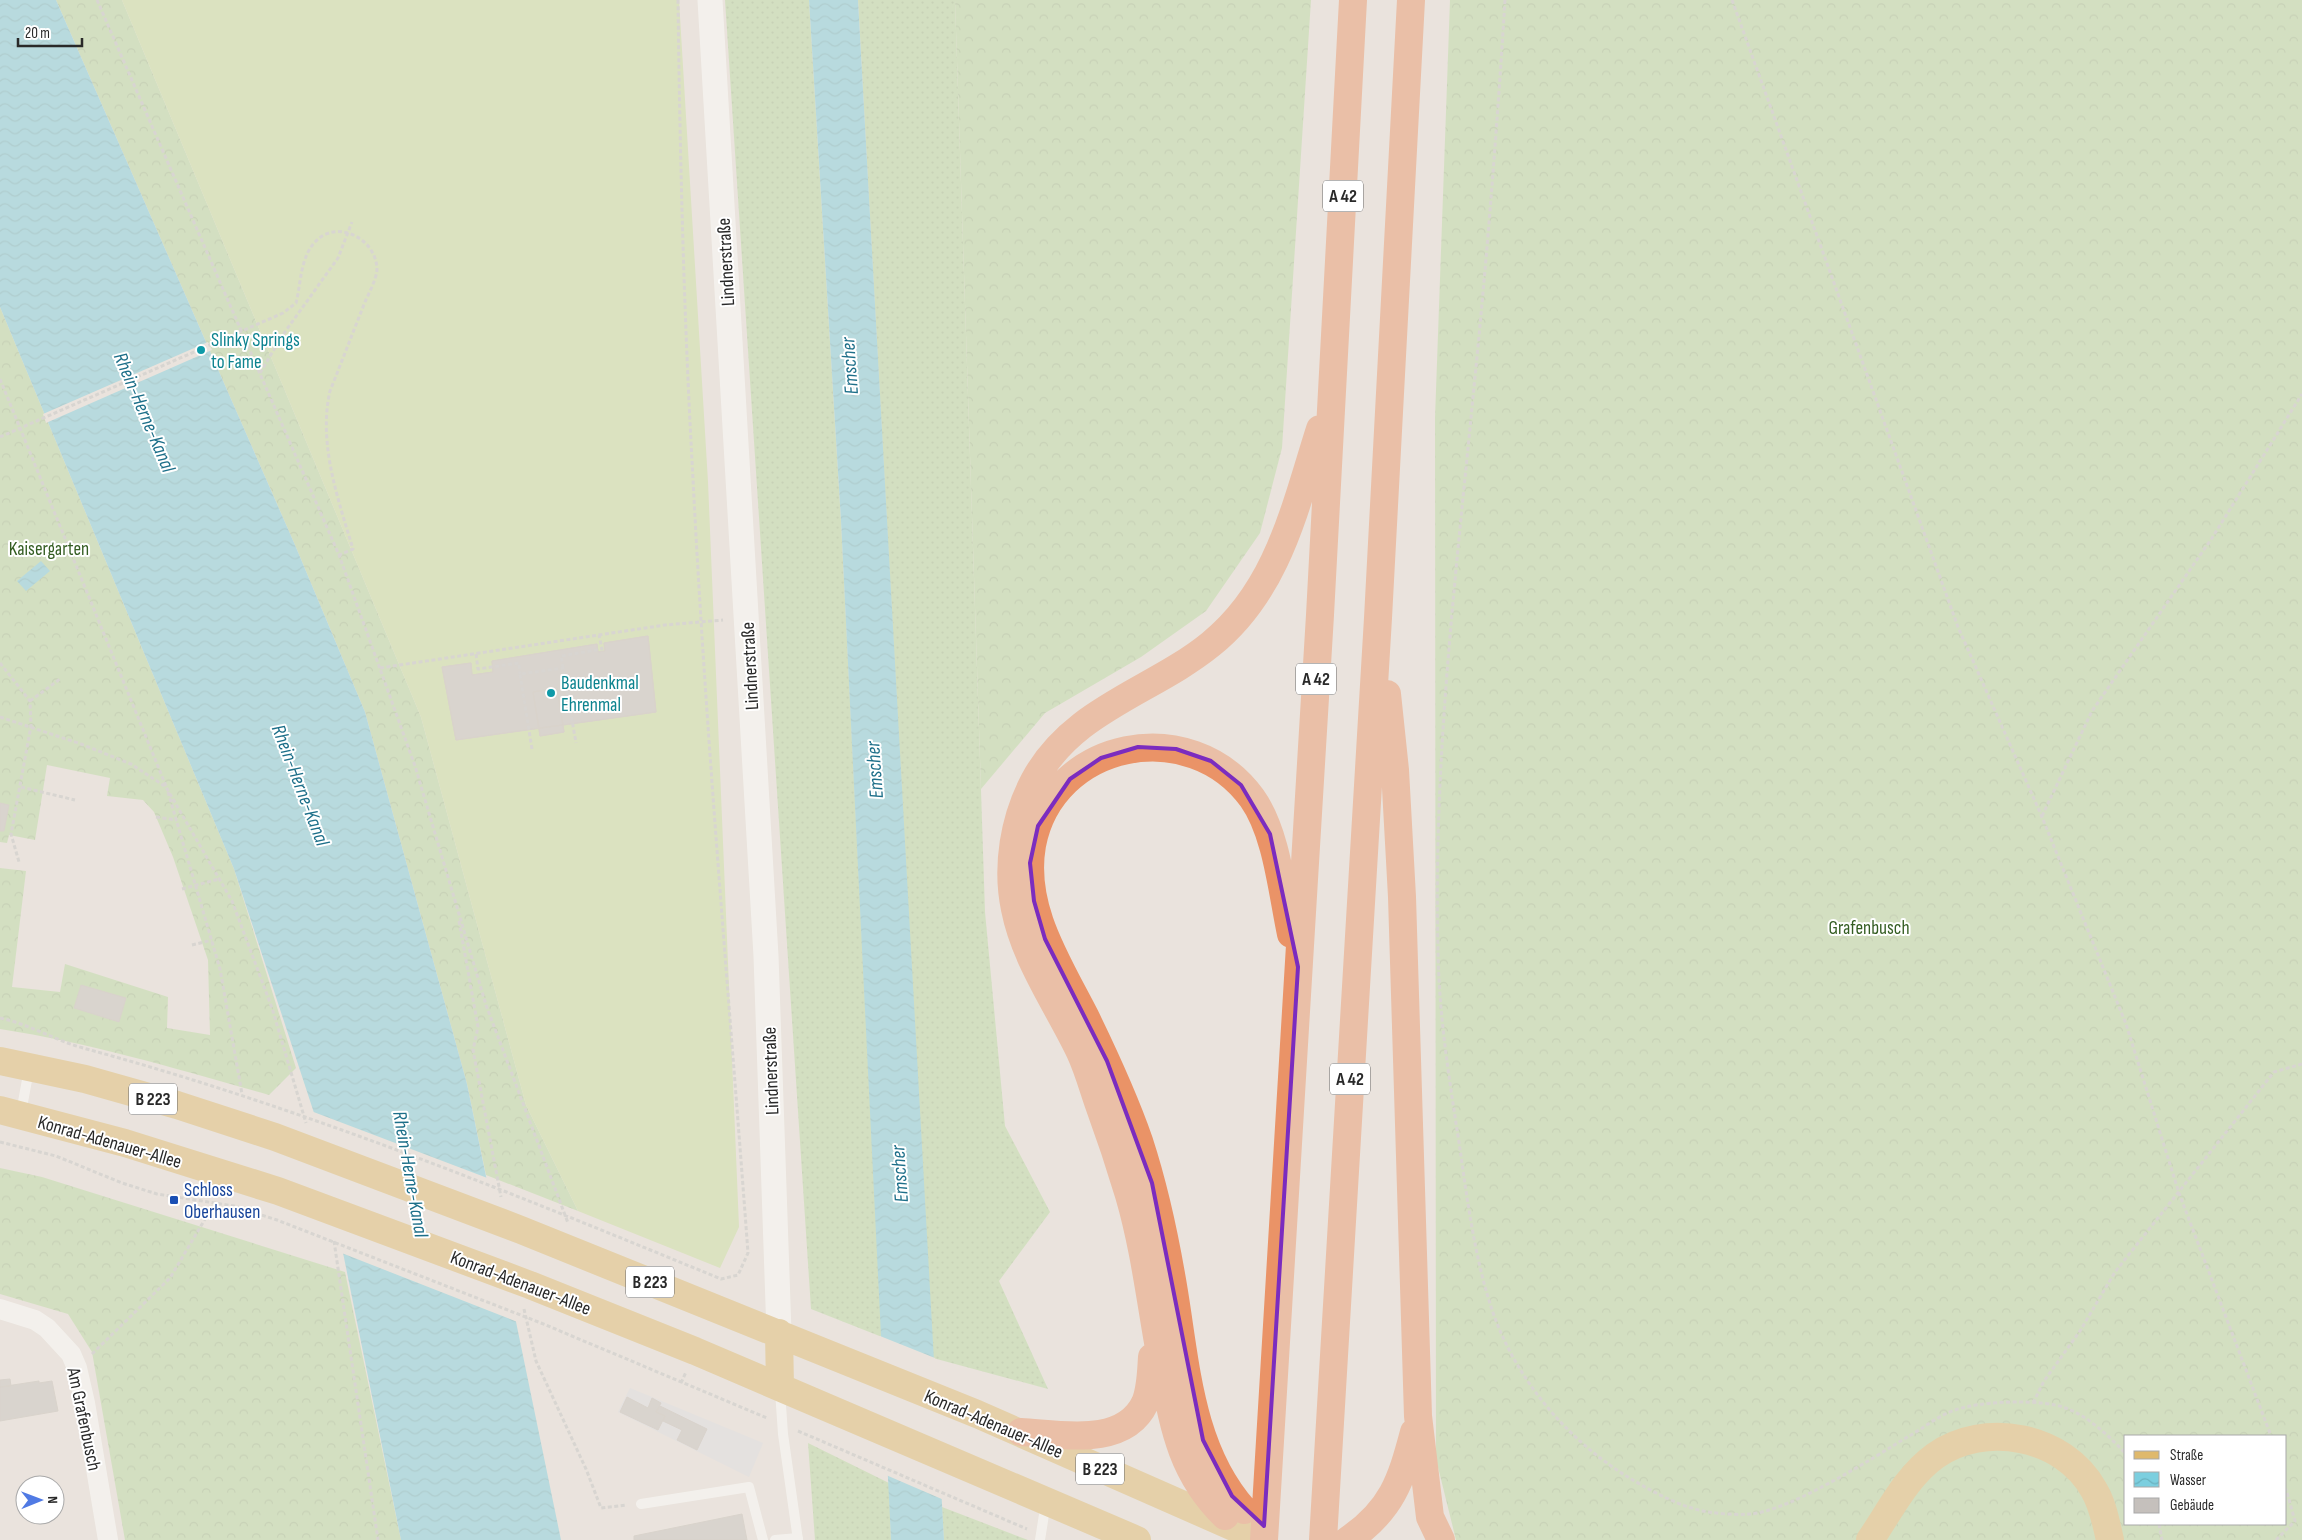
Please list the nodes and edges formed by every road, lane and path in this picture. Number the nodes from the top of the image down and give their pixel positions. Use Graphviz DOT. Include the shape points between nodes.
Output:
graph roads {
  1 [pos="97,0"];
  2 [pos="678,0"];
  3 [pos="710,0"];
  4 [pos="1353,0"];
  5 [pos="1411,0"];
  6 [pos="1505,0"];
  7 [pos="1732,0"];
  8 [pos="352,222"];
  9 [pos="260,373"];
  10 [pos="0,379"];
  11 [pos="1332,392"];
  12 [pos="2302,394"];
  13 [pos="0,438"];
  14 [pos="339,555"];
  15 [pos="746,618"];
  16 [pos="1378,618"];
  17 [pos="702,622"];
  18 [pos="599,635"];
  19 [pos="476,654"];
  20 [pos="0,663"];
  21 [pos="380,668"];
  22 [pos="563,668"];
  23 [pos="520,674"];
  24 [pos="60,679"];
  25 [pos="30,701"];
  26 [pos="0,718"];
  27 [pos="31,726"];
  28 [pos="576,743"];
  29 [pos="532,749"];
  30 [pos="21,787"];
  31 [pos="166,787"];
  32 [pos="75,800"];
  33 [pos="2042,816"];
  34 [pos="156,817"];
  35 [pos="177,820"];
  36 [pos="19,862"];
  37 [pos="219,879"];
  38 [pos="197,886"];
  39 [pos="182,890"];
  40 [pos="212,940"];
  41 [pos="192,945"];
  42 [pos="1298,967"];
  43 [pos="0,1018"];
  44 [pos="0,1061"];
  45 [pos="2302,1064"];
  46 [pos="29,1066"];
  47 [pos="242,1095"];
  48 [pos="301,1101"];
  49 [pos="10,1112"];
  50 [pos="0,1142"];
  51 [pos="2179,1193"];
  52 [pos="214,1204"];
  53 [pos="564,1215"];
  54 [pos="338,1257"];
  55 [pos="0,1309"];
  56 [pos="1152,1313"];
  57 [pos="779,1333"];
  58 [pos="77,1368"];
  59 [pos="780,1387"];
  60 [pos="2033,1403"];
  61 [pos="1418,1416"];
  62 [pos="782,1424"];
  63 [pos="1021,1432"];
  64 [pos="2271,1435"];
  65 [pos="813,1438"];
  66 [pos="2124,1452"];
  67 [pos="2287,1493"];
  68 [pos="1046,1502"];
  69 [pos="641,1504"];
  70 [pos="1895,1505"];
  71 [pos="2159,1525"];
  72 [pos="1242,1530"];
  73 [pos="1353,1536"];
  74 [pos="1040,1538"];
  75 [pos="798,1539"];
  76 [pos="108,1540"];
  77 [pos="378,1540"];
  78 [pos="763,1540"];
  79 [pos="775,1540"];
  80 [pos="1137,1540"];
  81 [pos="1283,1540"];
  82 [pos="1323,1540"];
  83 [pos="1442,1540"];
  84 [pos="1870,1540"];
  85 [pos="1890,1540"];
  86 [pos="2110,1540"];
  87 [pos="2162,1540"];
  88 [pos="2276,1540"];
  1 -- 9 [label="path"];
  2 -- 17 [label="path" via="680,153 692,468"];
  3 -- 15 [label="street, Lindnerstraße"];
  4 -- 11 [label="highway, A 42"];
  5 -- 16 [label="highway, A 42"];
  6 -- 60 [label="path" via="1482,308 1446,663 1437,897 1441,1011 1450,1086 1466,1198 1490,1306 1519,1366 1556,1418 1580,1442 1605,1463 1655,1493 1709,1512 1754,1514 1796,1499 1954,1410 2011,1400"];
  7 -- 33 [label="path" via="1958,627"];
  8 -- 9 [label="path" via="338,258 282,336"];
  9 -- 14 [label="path"];
  10 -- 31 [label="path"];
  11 -- 42 [label="highway, A 42"];
  11 -- 56 [label="highway" via="1283,546 1254,599 1235,622 1189,661 1108,706 1066,738 1035,780 1016,829 1011,881 1021,933 1082,1057 1116,1153 1130,1199"];
  12 -- 33 [label="path" via="2212,538 2092,711"];
  13 -- 14 [label="path" via="283,313 296,303 303,266 313,243 328,234 352,233 373,251 377,272 330,391 326,410 326,439 353,549"];
  14 -- 21 [label="path"];
  15 -- 17 [label="path"];
  15 -- 57 [label="street, Lindnerstraße" via="766,956"];
  16 -- 61 [label="highway" via="1395,770 1402,897"];
  16 -- 82 [label="highway, A 42"];
  17 -- 18 [label="path"];
  17 -- 53 [label="path" via="748,1254 738,1275 721,1279"];
  18 -- 19 [label="path"];
  18 -- 22 [label="path" via="602,649 561,656"];
  19 -- 21 [label="path"];
  19 -- 23 [label="path" via="478,669 519,663"];
  20 -- 25 [label="path"];
  21 -- 53 [label="path" via="415,766 486,1005"];
  22 -- 23 [label="path"];
  22 -- 28 [label="path"];
  23 -- 29 [label="path"];
  24 -- 25 [label="path"];
  25 -- 27 [label="path"];
  26 -- 27 [label="path"];
  27 -- 30 [label="path"];
  27 -- 31 [label="path" via="131,764"];
  30 -- 32 [label="path"];
  30 -- 36 [label="path" via="11,834"];
  31 -- 35 [label="path"];
  31 -- 37 [label="path"];
  33 -- 51 [label="path" via="2126,1024"];
  34 -- 35 [label="path"];
  35 -- 38 [label="path"];
  37 -- 38 [label="path"];
  37 -- 48 [label="path" via="232,901 272,1008"];
  38 -- 39 [label="path"];
  38 -- 40 [label="path"];
  40 -- 41 [label="path"];
  40 -- 47 [label="path" via="226,997"];
  42 -- 72 [label="highway, A 42"];
  42 -- 72 [label="highway" via="1270,834 1253,799 1227,772 1194,754 1157,746 1138,747 1101,758 1077,773 1057,793 1038,826 1033,844 1031,882 1037,914 1053,957 1106,1061 1138,1140 1163,1231 1197,1420 1205,1447"];
  43 -- 47 [label="path" via="19,1022 56,1040"];
  44 -- 46 [label="main road, Konrad-Adenauer-Allee / B 223"];
  45 -- 51 [label="path" via="2274,1072"];
  46 -- 49 [label="lane"];
  46 -- 57 [label="main road, Konrad-Adenauer-Allee / B 223" via="177,1105 274,1137 521,1230"];
  47 -- 53 [label="path"];
  49 -- 59 [label="main road, Konrad-Adenauer-Allee / B 223" via="125,1143 278,1191 530,1285"];
  50 -- 52 [label="path" via="56,1156 157,1194"];
  51 -- 60 [label="path" via="2115,1272"];
  51 -- 64 [label="path"];
  52 -- 58 [label="path" via="170,1278"];
  52 -- 62 [label="path" via="234,1206 277,1220 541,1323"];
  54 -- 77 [label="path"];
  55 -- 58 [label="street, Am Grafenbusch" via="48,1328 63,1343"];
  56 -- 63 [label="highway" via="1149,1388 1138,1414 1126,1425 1112,1432 1090,1435"];
  56 -- 72 [label="highway" via="1176,1436 1204,1494"];
  57 -- 59 [label="main road"];
  57 -- 63 [label="main road, Konrad-Adenauer-Allee / B 223"];
  58 -- 76 [label="street, Am Grafenbusch"];
  59 -- 62 [label="lane"];
  59 -- 68 [label="main road, Konrad-Adenauer-Allee / B 223"];
  60 -- 66 [label="path" via="2067,1408 2109,1435"];
  61 -- 73 [label="highway" via="1397,1488 1377,1516"];
  61 -- 83 [label="highway" via="1430,1516"];
  62 -- 75 [label="lane"];
  63 -- 72 [label="main road, Konrad-Adenauer-Allee / B 223"];
  65 -- 74 [label="path"];
  67 -- 88 [label="path" via="2295,1521"];
  68 -- 74 [label="lane"];
  68 -- 80 [label="main road, Konrad-Adenauer-Allee / B 223"];
  69 -- 78 [label="lane" via="749,1487"];
  70 -- 84 [label="main road"];
  70 -- 85 [label="main road"];
  70 -- 86 [label="main road" via="1922,1467 1951,1446 1986,1437 2022,1439 2055,1452 2083,1474 2101,1505"];
  71 -- 87 [label="path"];
  72 -- 81 [label="main road, Konrad-Adenauer-Allee"];
  75 -- 79 [label="lane"];
}
